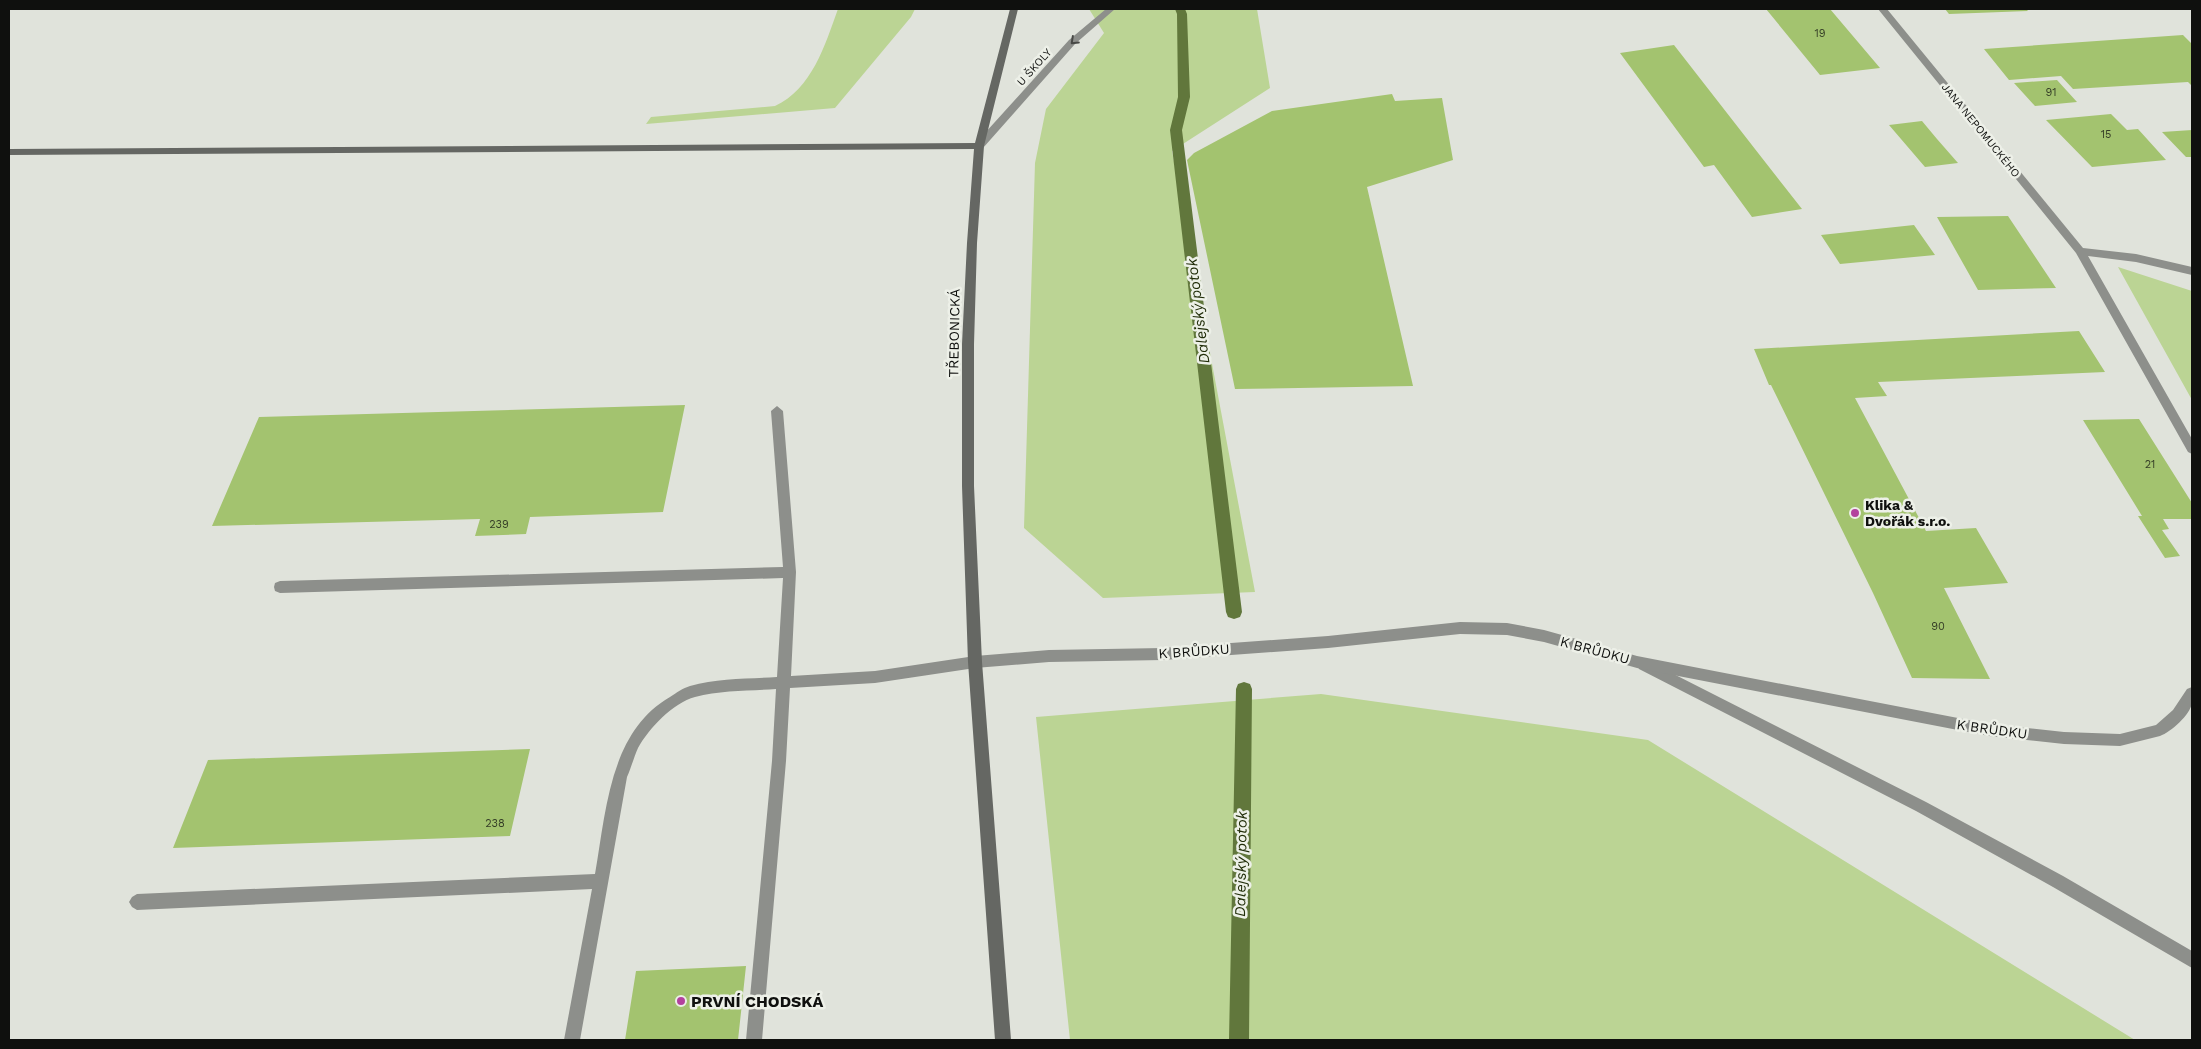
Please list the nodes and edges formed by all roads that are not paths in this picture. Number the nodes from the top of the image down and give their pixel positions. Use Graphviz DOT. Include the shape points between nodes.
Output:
graph roads {
  1 [pos="1014,9"];
  2 [pos="1111,9"];
  3 [pos="1882,9"];
  4 [pos="980,146"];
  5 [pos="9,152"];
  6 [pos="2080,251"];
  7 [pos="2192,271"];
  8 [pos="776,411"];
  9 [pos="2192,449"];
  10 [pos="790,572"];
  11 [pos="280,587"];
  12 [pos="975,662"];
  13 [pos="1637,662"];
  14 [pos="784,683"];
  15 [pos="2192,693"];
  16 [pos="601,881"];
  17 [pos="137,902"];
  18 [pos="2192,960"];
  19 [pos="572,1040"];
  20 [pos="754,1040"];
  21 [pos="1003,1040"];
  1 -- 4 [label="street, TŘEBONICKÁ"];
  2 -- 4 [label="street, U ŠKOLY, one-way" via="1072,42"];
  3 -- 6 [label="street, JANA NEPOMUCKÉHO"];
  4 -- 5 [label="street"];
  4 -- 12 [label="street, TŘEBONICKÁ" via="968,354 968,486"];
  6 -- 7 [label="street" via="2136,258"];
  6 -- 9 [label="street, JANA NEPOMUCKÉHO"];
  8 -- 10 [label="street"];
  10 -- 11 [label="street"];
  10 -- 14 [label="street"];
  12 -- 13 [label="street, K BRŮDKU" via="1049,656 1163,654 1460,628 1507,629 1544,636"];
  12 -- 14 [label="street, K BRŮDKU" via="875,677"];
  12 -- 21 [label="street, TŘEBONICKÁ"];
  13 -- 15 [label="street, K BRŮDKU" via="1989,730 2064,738 2120,740 2160,730 2178,714"];
  13 -- 18 [label="street" via="1856,772 2103,906"];
  14 -- 16 [label="street, K BRŮDKU" via="714,687 690,692 651,720 633,744 620,777"];
  14 -- 20 [label="street"];
  16 -- 17 [label="street"];
  16 -- 19 [label="street, K BRŮDKU"];
}
